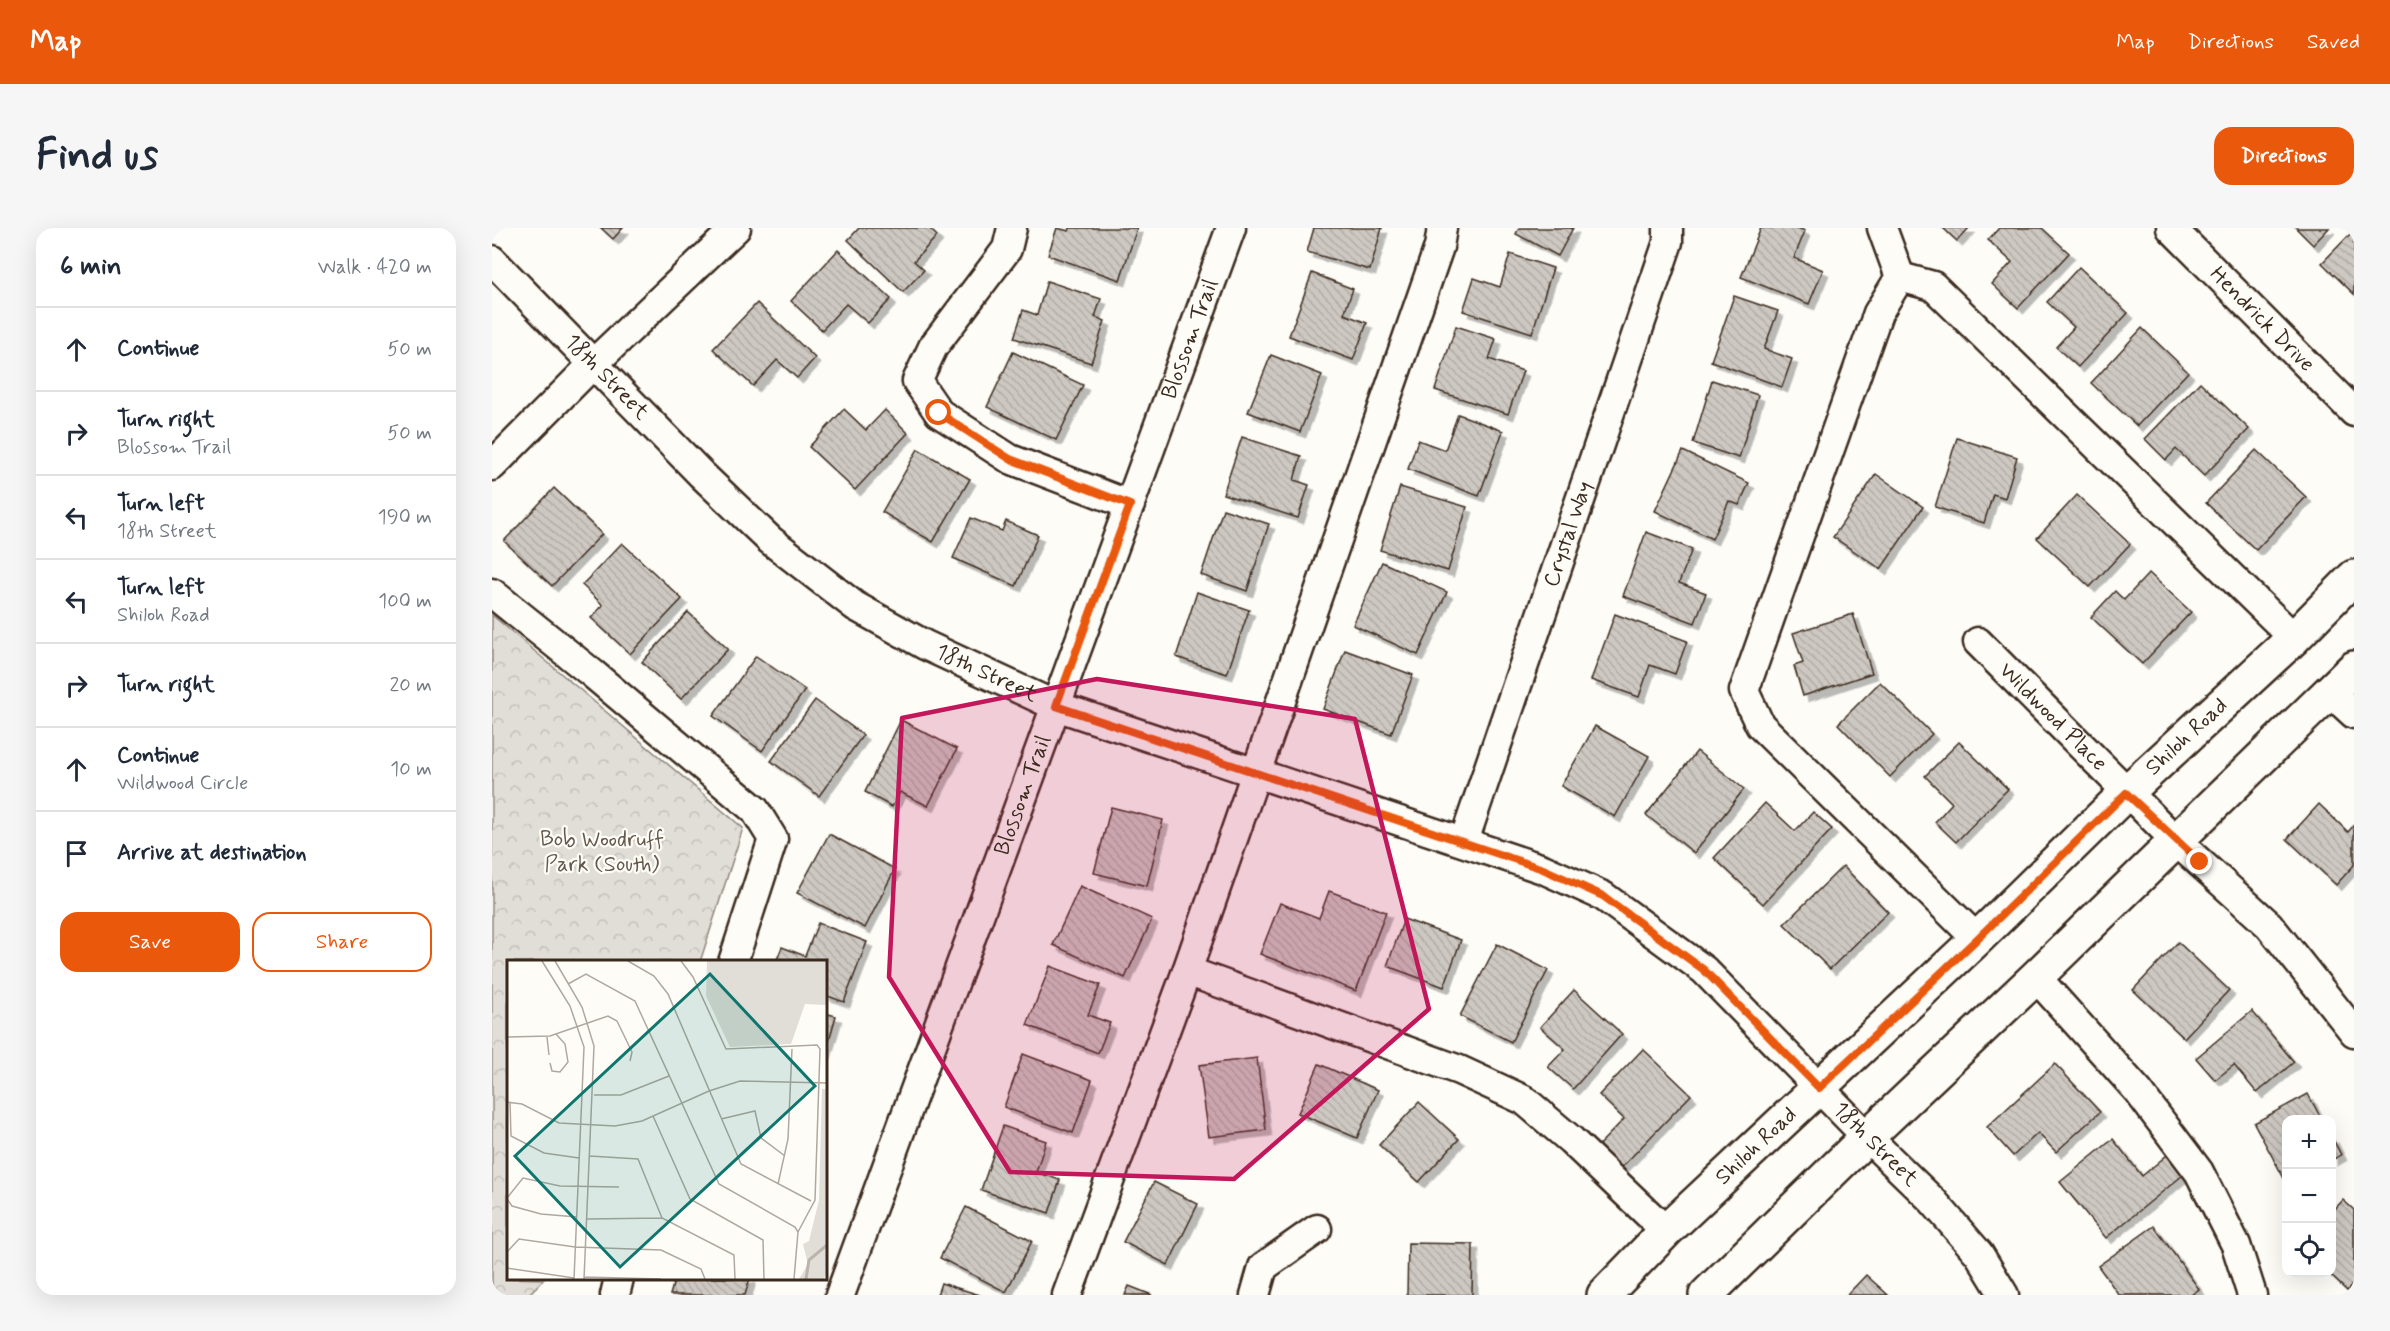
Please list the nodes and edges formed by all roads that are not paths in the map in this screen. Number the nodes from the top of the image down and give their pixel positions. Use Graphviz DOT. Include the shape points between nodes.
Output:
graph roads {
  1 [pos="736,228"];
  2 [pos="1012,228"];
  3 [pos="1231,228"];
  4 [pos="1442,228"];
  5 [pos="1668,228"];
  6 [pos="1882,228"];
  7 [pos="2171,228"];
  8 [pos="492,260"];
  9 [pos="1900,277"];
  10 [pos="593,364"];
  11 [pos="2354,412"];
  12 [pos="492,466"];
  13 [pos="1130,505"];
  14 [pos="2354,577"];
  15 [pos="492,593"];
  16 [pos="2294,638"];
  17 [pos="1978,642"];
  18 [pos="2354,668"];
  19 [pos="2330,692"];
  20 [pos="1056,706"];
  21 [pos="2354,714"];
  22 [pos="1256,773"];
  23 [pos="2126,793"];
  24 [pos="1464,841"];
  25 [pos="2176,841"];
  26 [pos="1977,939"];
  27 [pos="734,960"];
  28 [pos="1187,971"];
  29 [pos="2036,977"];
  30 [pos="2354,1032"];
  31 [pos="1819,1088"];
  32 [pos="1867,1137"];
  33 [pos="1317,1229"];
  34 [pos="1666,1231"];
  35 [pos="619,1280"];
  36 [pos="615,1295"];
  37 [pos="840,1295"];
  38 [pos="1067,1295"];
  39 [pos="1255,1295"];
  40 [pos="1604,1295"];
  41 [pos="1706,1295"];
  42 [pos="2004,1295"];
  43 [pos="2252,1295"];
  1 -- 10 [label="street"];
  2 -- 13 [label="street" via="1006,249 933,347 918,381 939,413 1010,459"];
  3 -- 13 [label="street, Blossom Trail"];
  4 -- 22 [label="street" via="1439,247"];
  5 -- 24 [label="street, Crystal Way" via="1668,242"];
  6 -- 9 [label="street"];
  7 -- 11 [label="street, Hendrick Drive"];
  8 -- 10 [label="street, 18th Street"];
  9 -- 16 [label="street" via="1933,286"];
  9 -- 26 [label="street" via="1878,313 1743,691 1760,725"];
  10 -- 12 [label="street"];
  10 -- 20 [label="street, 18th Street" via="770,540 855,606 925,645"];
  13 -- 20 [label="street, Blossom Trail"];
  14 -- 16 [label="main road, Shiloh Road"];
  15 -- 27 [label="street" via="755,810 773,839"];
  16 -- 23 [label="main road, Shiloh Road"];
  17 -- 23 [label="street, Wildwood Place"];
  18 -- 19 [label="main road"];
  19 -- 21 [label="street"];
  19 -- 25 [label="main road"];
  20 -- 22 [label="street, 18th Street"];
  20 -- 37 [label="street, Blossom Trail"];
  22 -- 24 [label="street, 18th Street"];
  22 -- 28 [label="street"];
  23 -- 25 [label="street, Wildwood Place"];
  23 -- 26 [label="main road, Shiloh Road"];
  24 -- 31 [label="street, 18th Street" via="1543,869 1603,896 1704,970"];
  25 -- 29 [label="main road"];
  25 -- 30 [label="street, Wildwood Place" via="2269,925"];
  26 -- 31 [label="main road, Shiloh Road"];
  28 -- 34 [label="street" via="1459,1070 1524,1100"];
  28 -- 38 [label="street"];
  29 -- 32 [label="main road"];
  29 -- 43 [label="street" via="2138,1091 2199,1172 2236,1245"];
  31 -- 32 [label="street, 18th Street"];
  31 -- 34 [label="main road, Shiloh Road"];
  32 -- 41 [label="main road"];
  32 -- 42 [label="street, 18th Street" via="1933,1201 1980,1254"];
  33 -- 39 [label="street" via="1263,1267"];
  34 -- 40 [label="main road, Shiloh Road"];
  35 -- 36 [label="street"];
}
